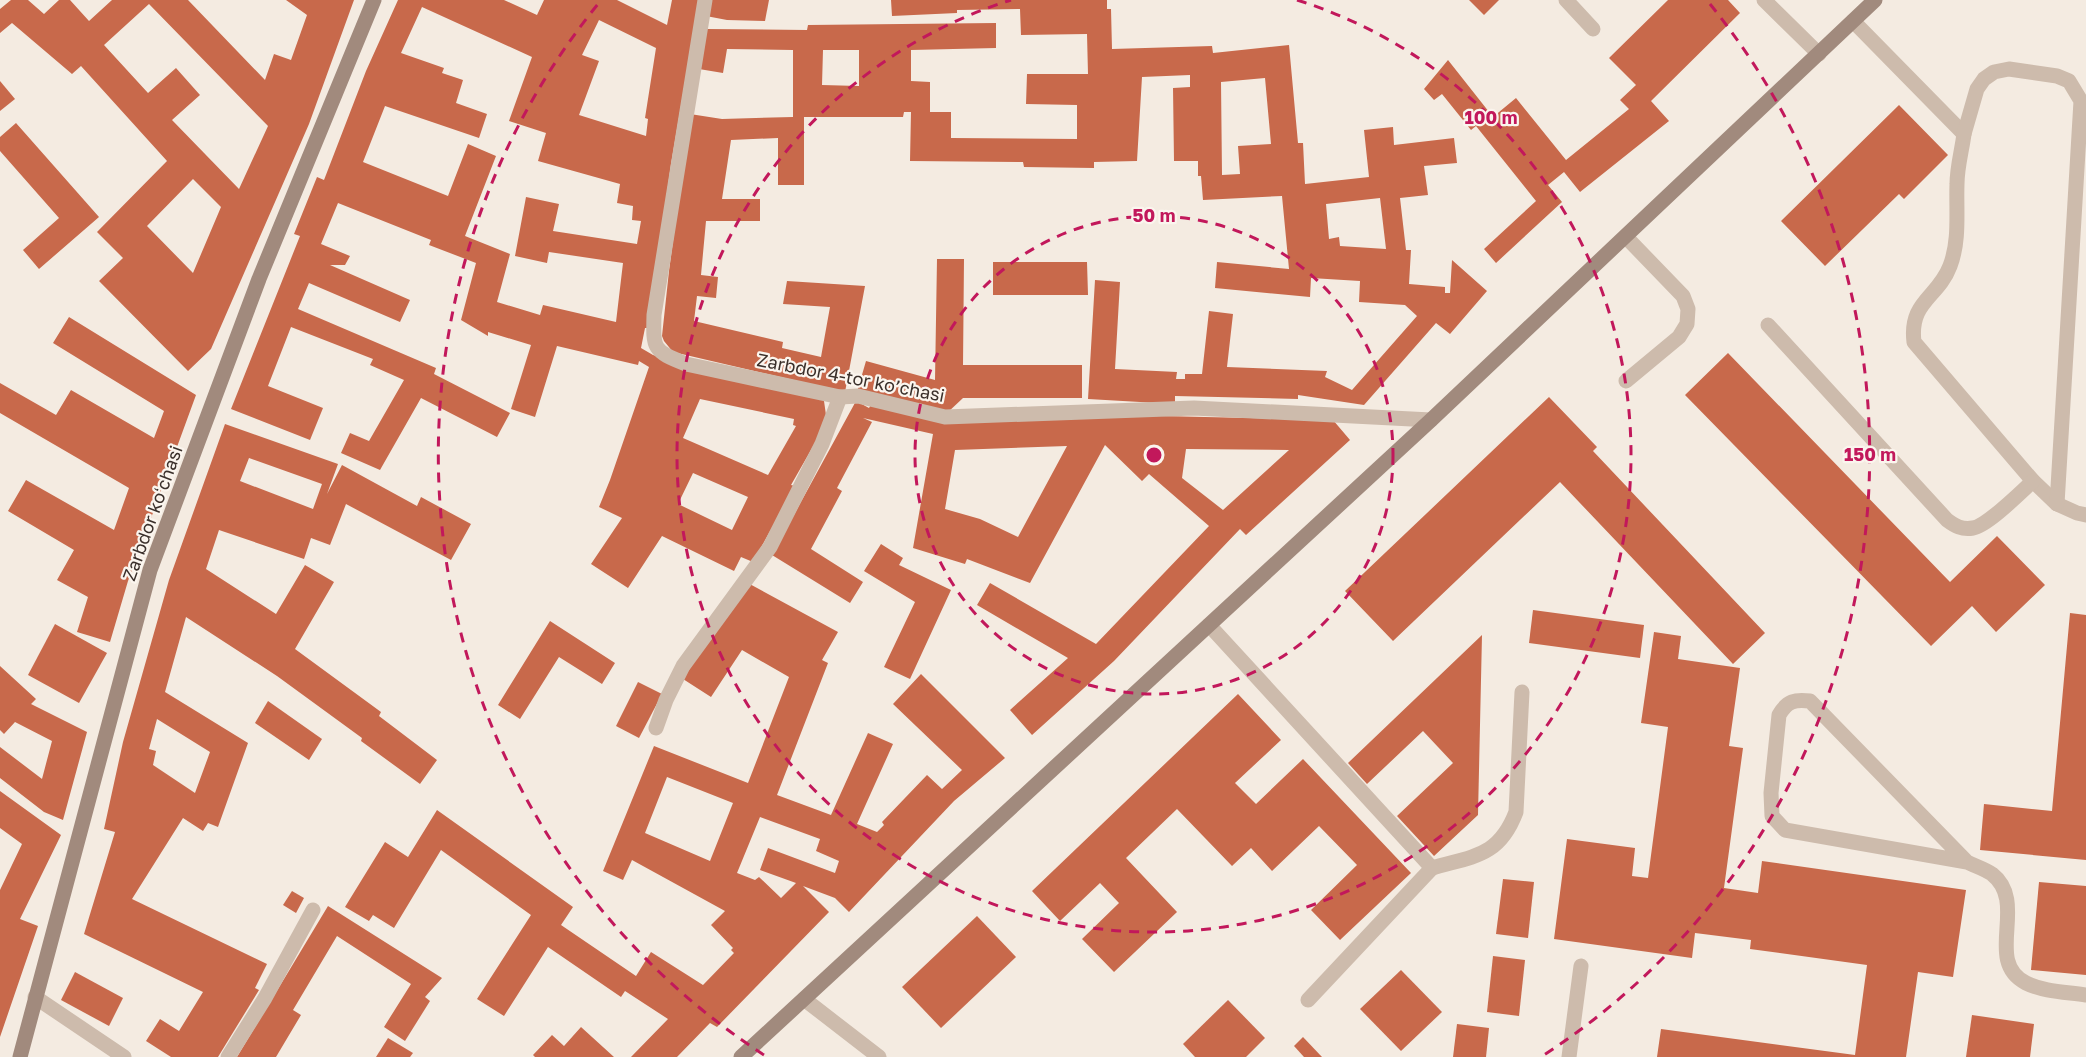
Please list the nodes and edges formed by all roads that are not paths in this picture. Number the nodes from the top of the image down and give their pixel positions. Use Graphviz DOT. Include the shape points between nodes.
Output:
graph roads {
  1 [pos="374,0"];
  2 [pos="705,0"];
  3 [pos="1566,0"];
  4 [pos="1764,0"];
  5 [pos="1875,0"];
  6 [pos="1853,21"];
  7 [pos="1593,28"];
  8 [pos="1819,54"];
  9 [pos="1964,134"];
  10 [pos="1626,237"];
  11 [pos="1768,325"];
  12 [pos="1626,381"];
  13 [pos="840,397"];
  14 [pos="1431,420"];
  15 [pos="2033,481"];
  16 [pos="2057,504"];
  17 [pos="2086,515"];
  18 [pos="1209,625"];
  19 [pos="1522,692"];
  20 [pos="656,728"];
  21 [pos="1967,862"];
  22 [pos="1432,868"];
  23 [pos="313,910"];
  24 [pos="1581,966"];
  25 [pos="2086,995"];
  26 [pos="35,997"];
  27 [pos="804,999"];
  28 [pos="1308,1000"];
  29 [pos="20,1057"];
  30 [pos="124,1057"];
  31 [pos="228,1057"];
  32 [pos="741,1057"];
  33 [pos="879,1057"];
  34 [pos="1569,1057"];
  1 -- 26 [label="main road, Zarbdor koʻchasi" via="259,279 150,570"];
  2 -- 13 [label="street, Zarbdor 4-tor koʼchasi" via="654,315 654,342 662,354 686,364"];
  3 -- 7 [label="street"];
  4 -- 8 [label="street"];
  5 -- 6 [label="main road"];
  6 -- 8 [label="main road"];
  6 -- 9 [label="street"];
  8 -- 10 [label="main road"];
  9 -- 15 [label="street" via="1957,181 1954,255 1945,276 1919,309 1912,325 1914,342"];
  9 -- 16 [label="street" via="1977,89 1994,72 2010,69 2057,76 2069,81 2081,101"];
  10 -- 12 [label="street" via="1683,296 1688,309 1687,324 1679,337"];
  10 -- 14 [label="main road"];
  11 -- 15 [label="street" via="1947,520 1959,528 1982,524"];
  13 -- 14 [label="street, Zarbdor 4-tor koʼchasi" via="858,396 945,417 1194,408"];
  13 -- 20 [label="street" via="822,444 770,548 683,666"];
  14 -- 18 [label="main road"];
  15 -- 16 [label="street"];
  16 -- 17 [label="street"];
  18 -- 22 [label="street"];
  18 -- 27 [label="main road"];
  19 -- 22 [label="street" via="1516,812 1510,829 1484,853"];
  21 -- 21 [label="street" via="1785,830 1772,816 1771,793 1779,715 1785,705 1797,699 1810,700"];
  21 -- 25 [label="street" via="1993,875 2005,893 2009,913 2005,950 2013,971 2025,983"];
  22 -- 28 [label="street"];
  23 -- 31 [label="street"];
  24 -- 34 [label="street"];
  26 -- 29 [label="main road, Zarbdor koʻchasi"];
  26 -- 30 [label="street"];
  27 -- 32 [label="main road"];
  27 -- 33 [label="street"];
}
